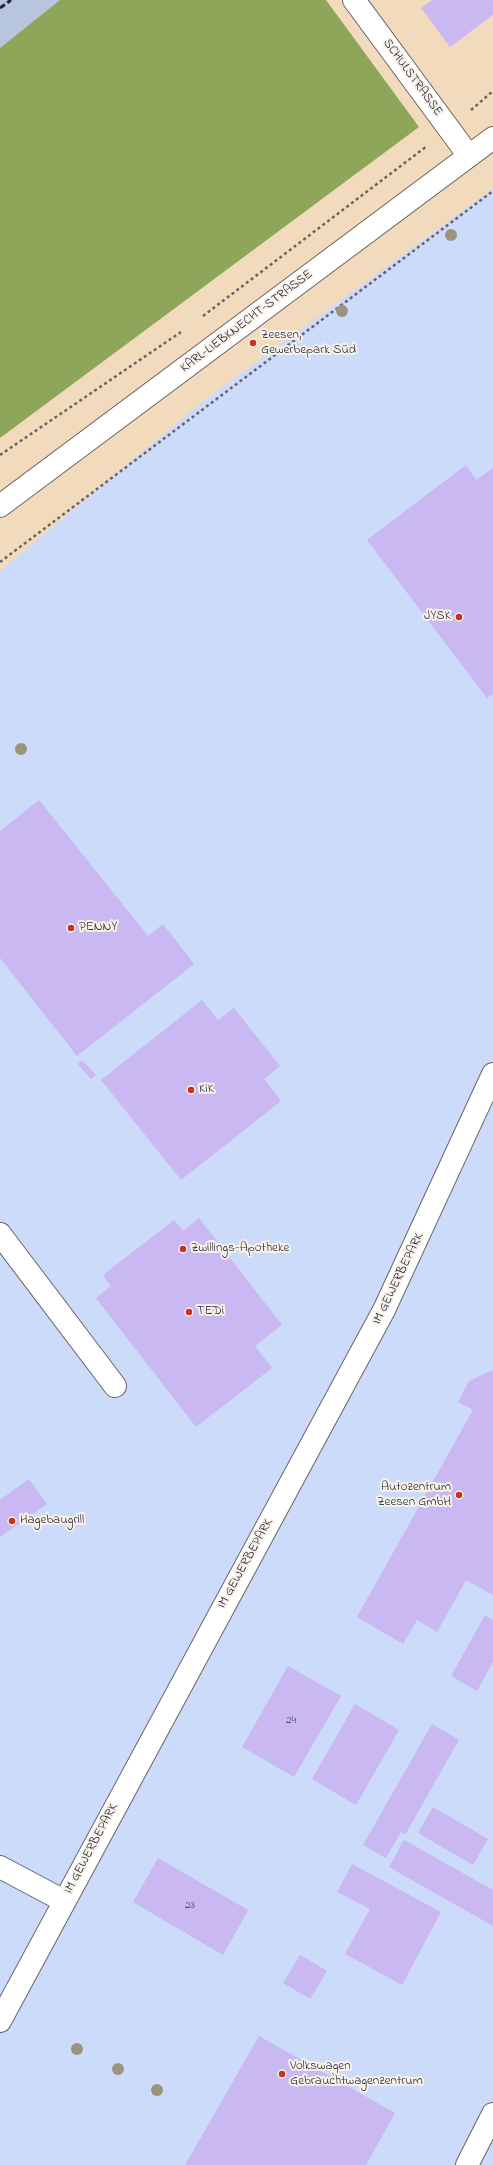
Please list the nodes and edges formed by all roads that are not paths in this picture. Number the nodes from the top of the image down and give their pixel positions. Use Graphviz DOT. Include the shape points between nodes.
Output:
graph roads {
  1 [pos="354,0"];
  2 [pos="493,138"];
  3 [pos="469,156"];
  4 [pos="0,506"];
  5 [pos="493,1074"];
  6 [pos="487,1105"];
  7 [pos="0,1234"];
  8 [pos="115,1386"];
  9 [pos="0,1867"];
  10 [pos="64,1901"];
  11 [pos="0,2021"];
  12 [pos="493,2114"];
  13 [pos="467,2165"];
  1 -- 3 [label="street, SCHULSTRASSE"];
  2 -- 3 [label="street, KARL-LIEBKNECHT-STRASSE"];
  3 -- 4 [label="street, KARL-LIEBKNECHT-STRASSE"];
  5 -- 6 [label="street, IM GEWERBEPARK"];
  6 -- 10 [label="street, IM GEWERBEPARK" via="384,1310"];
  7 -- 8 [label="street"];
  9 -- 10 [label="street"];
  10 -- 11 [label="street, IM GEWERBEPARK"];
  12 -- 13 [label="street"];
}
